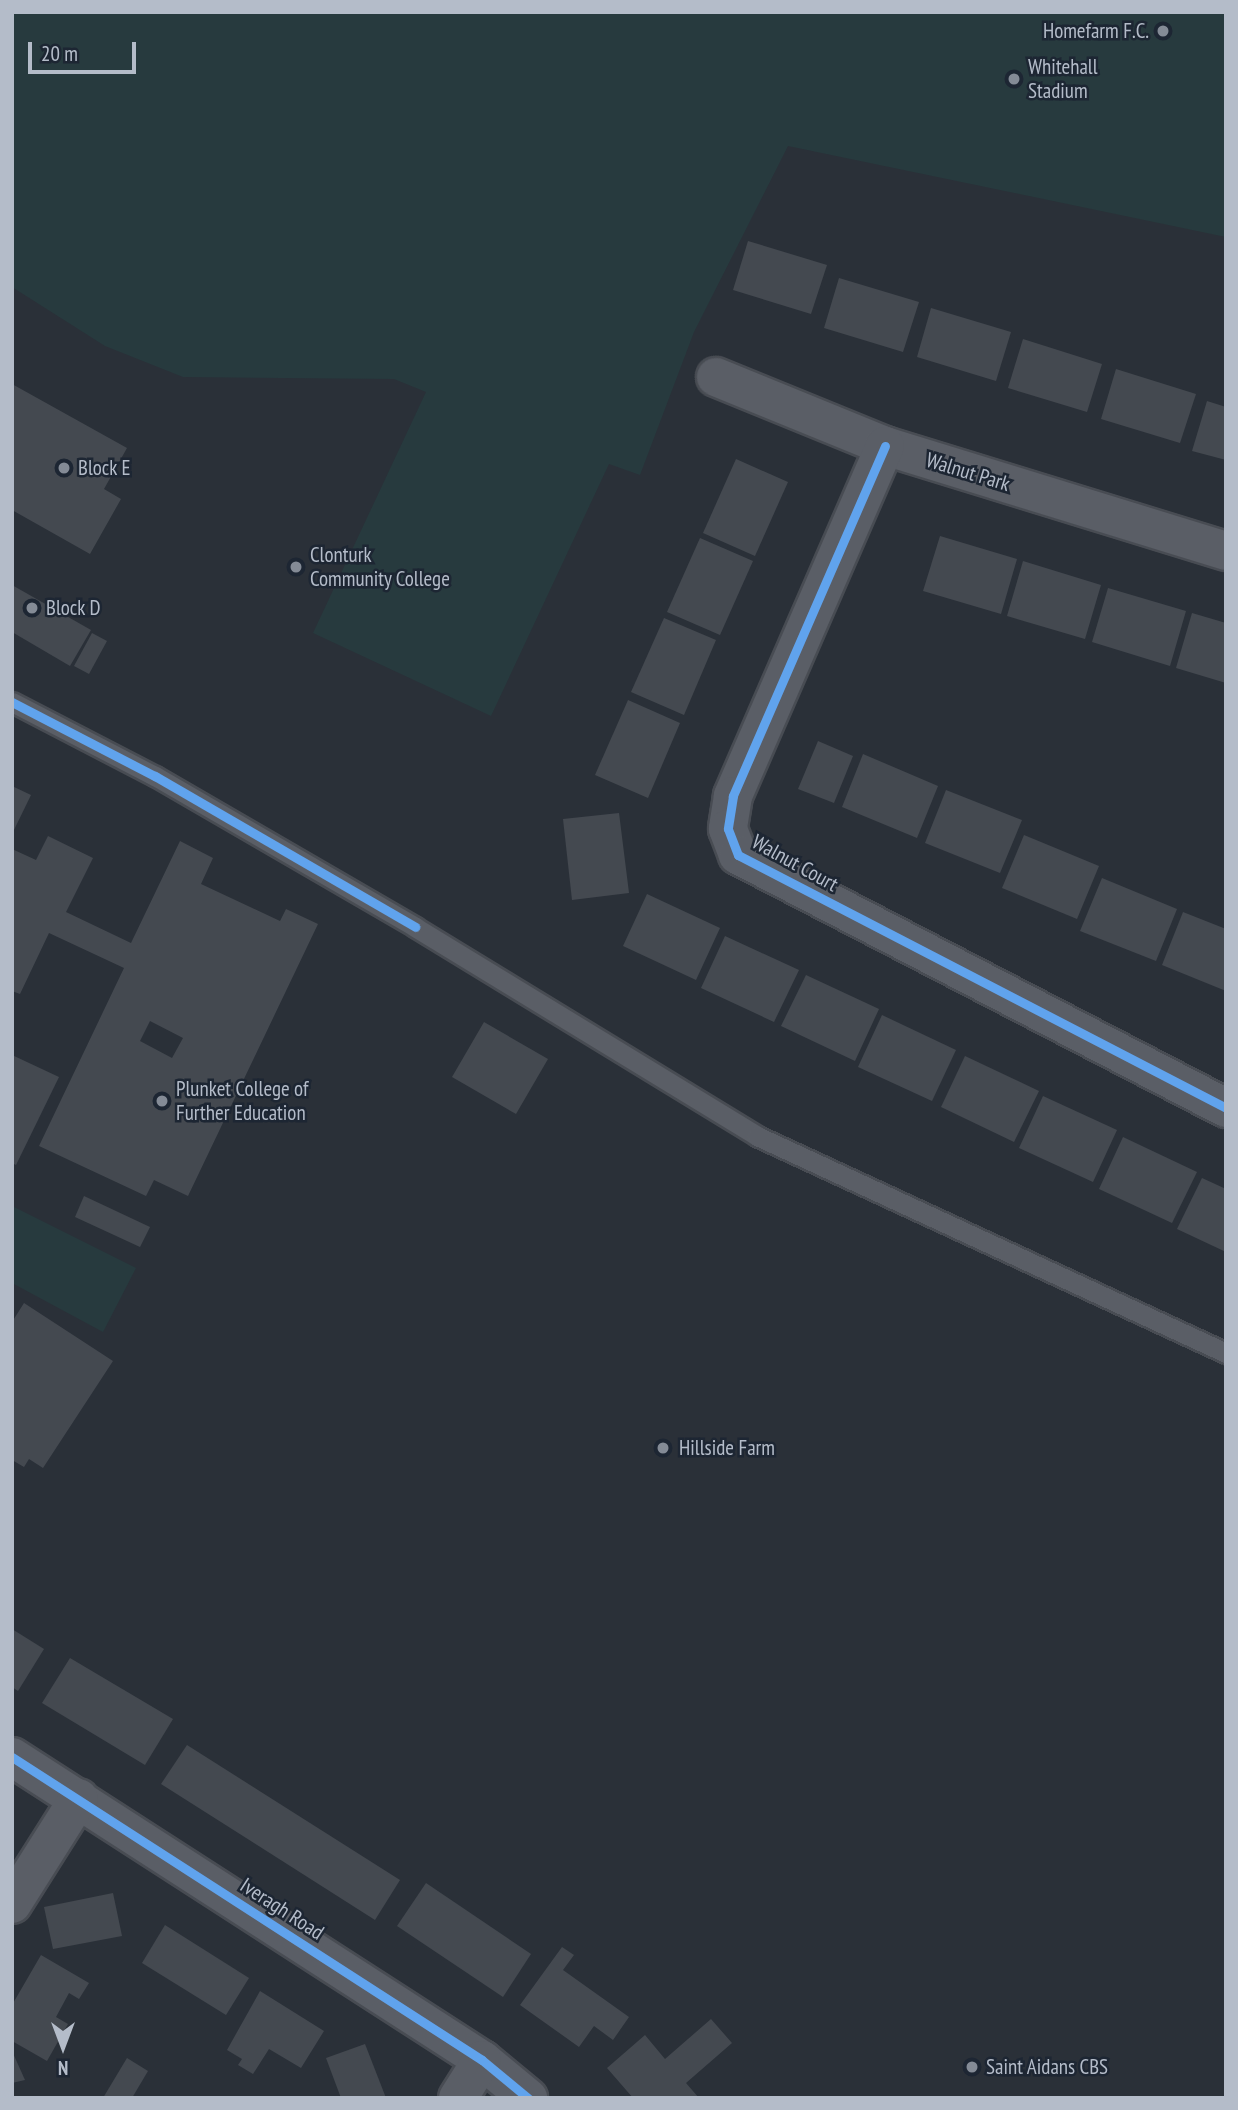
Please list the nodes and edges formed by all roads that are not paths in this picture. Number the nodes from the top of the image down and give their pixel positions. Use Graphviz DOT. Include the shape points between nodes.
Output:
graph roads {
  1 [pos="716,377"];
  2 [pos="885,446"];
  3 [pos="1226,551"];
  4 [pos="12,702"];
  5 [pos="1226,1108"];
  6 [pos="1226,1353"];
  7 [pos="12,1757"];
  8 [pos="79,1798"];
  9 [pos="12,1904"];
  10 [pos="482,2060"];
  11 [pos="458,2098"];
  12 [pos="528,2098"];
  1 -- 2 [label="street, Walnut Park"];
  2 -- 3 [label="street, Walnut Park"];
  2 -- 5 [label="street, Walnut Court" via="733,796 728,829 738,855"];
  4 -- 6 [label="lane" via="155,776 403,920 757,1136"];
  7 -- 8 [label="street, Iveragh Road"];
  8 -- 9 [label="street"];
  8 -- 10 [label="street, Iveragh Road"];
  10 -- 11 [label="street"];
  10 -- 12 [label="street, Iveragh Road"];
}
